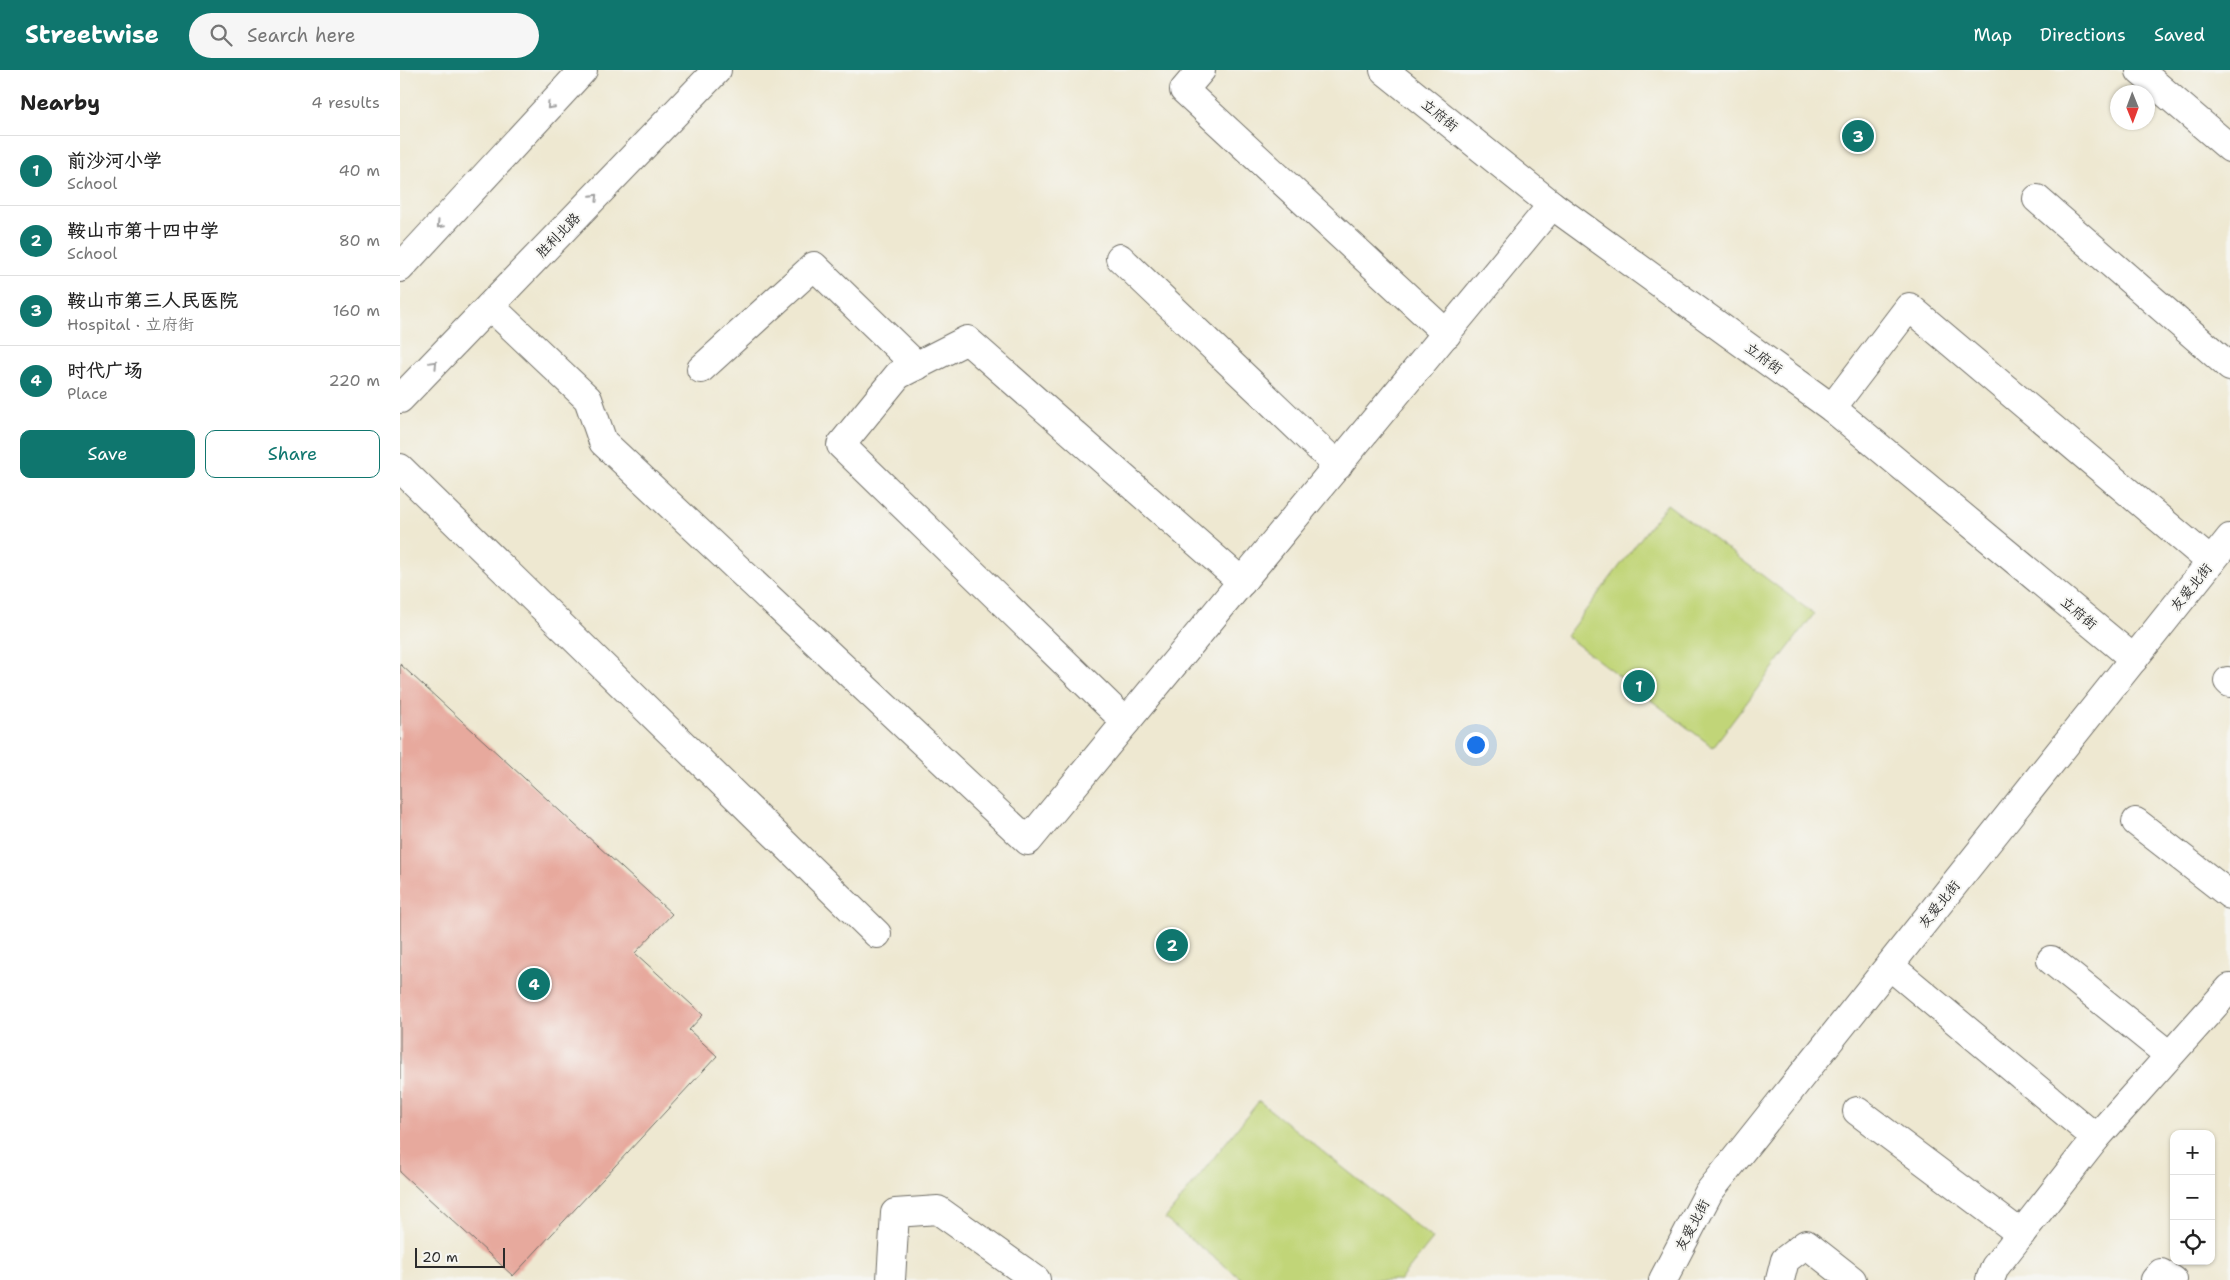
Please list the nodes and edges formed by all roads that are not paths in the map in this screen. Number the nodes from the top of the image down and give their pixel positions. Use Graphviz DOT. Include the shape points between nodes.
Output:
graph roads {
  1 [pos="583,70"];
  2 [pos="717,70"];
  3 [pos="1201,70"];
  4 [pos="1384,70"];
  5 [pos="2140,71"];
  6 [pos="2230,148"];
  7 [pos="2038,199"];
  8 [pos="1552,205"];
  9 [pos="1120,258"];
  10 [pos="400,268"];
  11 [pos="490,306"];
  12 [pos="1447,334"];
  13 [pos="917,366"];
  14 [pos="2230,367"];
  15 [pos="701,369"];
  16 [pos="400,399"];
  17 [pos="1832,408"];
  18 [pos="1338,466"];
  19 [pos="400,468"];
  20 [pos="2230,538"];
  21 [pos="2212,562"];
  22 [pos="1242,582"];
  23 [pos="2134,659"];
  24 [pos="1126,722"];
  25 [pos="2136,822"];
  26 [pos="2230,895"];
  27 [pos="877,934"];
  28 [pos="2052,960"];
  29 [pos="1890,966"];
  30 [pos="2230,988"];
  31 [pos="2169,1055"];
  32 [pos="1857,1111"];
  33 [pos="2096,1138"];
  34 [pos="2021,1234"];
  35 [pos="891,1280"];
  36 [pos="1036,1280"];
  37 [pos="1663,1280"];
  38 [pos="1780,1280"];
  39 [pos="1852,1280"];
  40 [pos="1990,1280"];
  41 [pos="2155,1280"];
  42 [pos="2173,1280"];
  1 -- 10 [label="street, one-way"];
  11 -- 2 [label="street, 胜利北路, one-way"];
  3 -- 12 [label="street" via="1184,90"];
  4 -- 8 [label="street, 立府街"];
  5 -- 6 [label="street"];
  7 -- 14 [label="street"];
  8 -- 12 [label="street"];
  8 -- 17 [label="street, 立府街"];
  9 -- 18 [label="street"];
  16 -- 11 [label="street, 胜利北路, one-way"];
  11 -- 24 [label="street" via="588,399 603,442 1028,841"];
  12 -- 18 [label="street"];
  13 -- 15 [label="street" via="814,266"];
  13 -- 22 [label="street" via="968,340"];
  13 -- 24 [label="street" via="898,375 841,445"];
  17 -- 21 [label="street" via="1909,307"];
  17 -- 23 [label="street, 立府街"];
  18 -- 22 [label="street"];
  19 -- 27 [label="street"];
  20 -- 21 [label="street, 友爱北街"];
  21 -- 23 [label="street, 友爱北街"];
  22 -- 24 [label="street"];
  23 -- 29 [label="street, 友爱北街"];
  25 -- 26 [label="street"];
  28 -- 31 [label="street"];
  29 -- 33 [label="street"];
  29 -- 37 [label="street, 友爱北街" via="1709,1192"];
  30 -- 31 [label="street"];
  31 -- 33 [label="street"];
  32 -- 34 [label="street"];
  33 -- 34 [label="street"];
  34 -- 40 [label="street" via="1995,1267"];
  35 -- 36 [label="street" via="895,1213 938,1210"];
  38 -- 39 [label="street" via="1785,1260 1806,1244"];
  41 -- 42 [label="street" via="2162,1273"];
}
